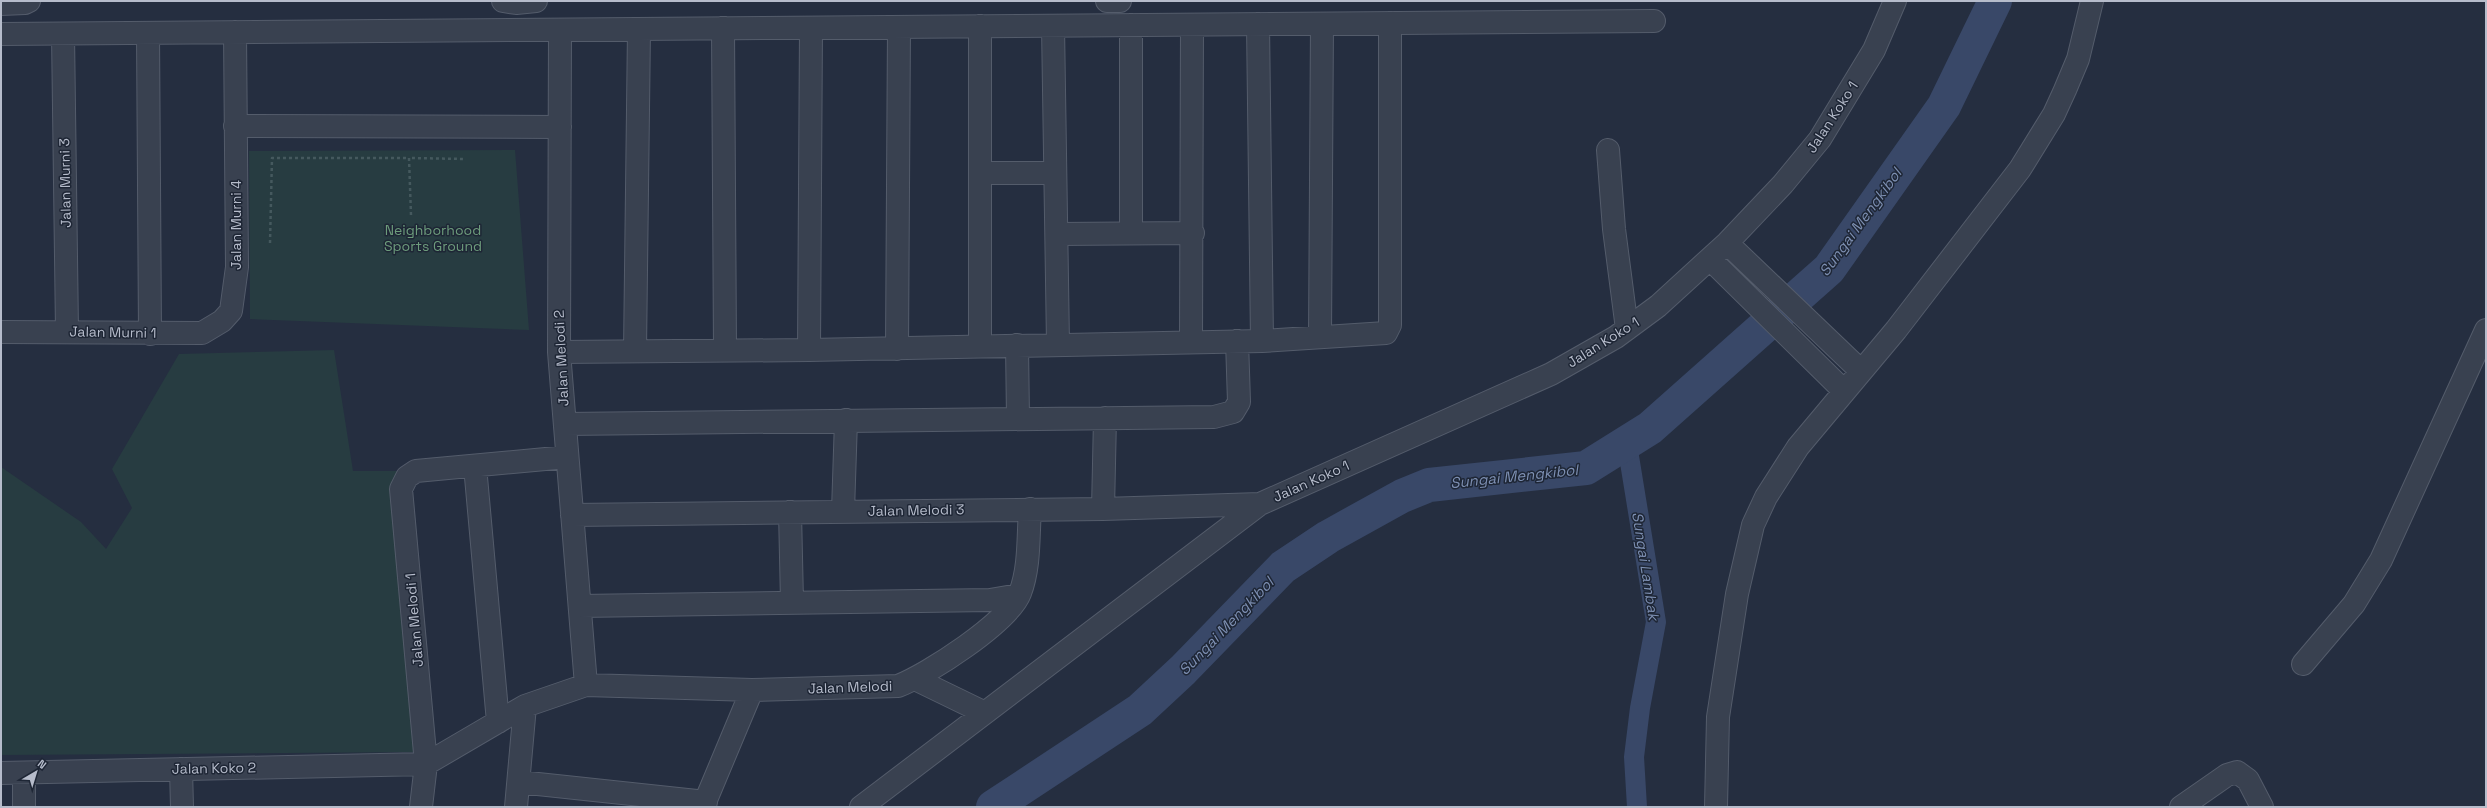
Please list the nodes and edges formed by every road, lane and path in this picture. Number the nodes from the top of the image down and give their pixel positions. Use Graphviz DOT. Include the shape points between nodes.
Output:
graph roads {
  1 [pos="29,1"];
  2 [pos="503,1"];
  3 [pos="536,1"];
  4 [pos="1106,1"];
  5 [pos="1120,1"];
  6 [pos="1895,1"];
  7 [pos="2092,1"];
  8 [pos="1,4"];
  9 [pos="1654,21"];
  10 [pos="1390,23"];
  11 [pos="1258,24"];
  12 [pos="1322,24"];
  13 [pos="1131,25"];
  14 [pos="1192,25"];
  15 [pos="980,26"];
  16 [pos="1053,26"];
  17 [pos="899,27"];
  18 [pos="723,28"];
  19 [pos="811,28"];
  20 [pos="639,29"];
  21 [pos="560,30"];
  22 [pos="234,32"];
  23 [pos="148,33"];
  24 [pos="1,34"];
  25 [pos="63,34"];
  26 [pos="235,126"];
  27 [pos="560,127"];
  28 [pos="1608,150"];
  29 [pos="409,158"];
  30 [pos="466,159"];
  31 [pos="980,173"];
  32 [pos="1055,173"];
  33 [pos="411,215"];
  34 [pos="1131,233"];
  35 [pos="1193,233"];
  36 [pos="1056,234"];
  37 [pos="270,243"];
  38 [pos="1727,243"];
  39 [pos="1711,260"];
  40 [pos="222,321"];
  41 [pos="1627,329"];
  42 [pos="2486,330"];
  43 [pos="67,331"];
  44 [pos="1,332"];
  45 [pos="150,334"];
  46 [pos="1320,337"];
  47 [pos="1237,341"];
  48 [pos="1262,341"];
  49 [pos="1191,342"];
  50 [pos="1058,344"];
  51 [pos="1017,345"];
  52 [pos="980,346"];
  53 [pos="897,349"];
  54 [pos="725,350"];
  55 [pos="809,350"];
  56 [pos="635,351"];
  57 [pos="558,352"];
  58 [pos="1861,371"];
  59 [pos="1844,390"];
  60 [pos="1018,418"];
  61 [pos="1105,418"];
  62 [pos="846,420"];
  63 [pos="565,424"];
  64 [pos="567,457"];
  65 [pos="475,466"];
  66 [pos="1260,504"];
  67 [pos="1030,509"];
  68 [pos="1103,509"];
  69 [pos="843,511"];
  70 [pos="790,512"];
  71 [pos="572,515"];
  72 [pos="1019,595"];
  73 [pos="792,602"];
  74 [pos="580,606"];
  75 [pos="2303,664"];
  76 [pos="915,679"];
  77 [pos="586,684"];
  78 [pos="752,690"];
  79 [pos="525,706"];
  80 [pos="983,712"];
  81 [pos="498,722"];
  82 [pos="426,764"];
  83 [pos="181,769"];
  84 [pos="1,773"];
  85 [pos="24,773"];
  86 [pos="519,782"];
  87 [pos="705,804"];
  88 [pos="2187,805"];
  89 [pos="24,807"];
  90 [pos="182,807"];
  91 [pos="421,807"];
  92 [pos="516,807"];
  93 [pos="861,807"];
  94 [pos="1716,807"];
  95 [pos="2262,807"];
  1 -- 8 [label="street"];
  2 -- 3 [label="street"];
  4 -- 5 [label="street"];
  6 -- 38 [label="street, Jalan Koko 1" via="1874,50 1820,139 1784,184"];
  7 -- 58 [label="street" via="2078,59 2054,114 2038,141 2020,169 1896,330"];
  9 -- 10 [label="street"];
  10 -- 12 [label="street"];
  10 -- 46 [label="street" via="1390,325 1386,333 1380,335"];
  11 -- 12 [label="street"];
  11 -- 14 [label="street"];
  11 -- 48 [label="street"];
  12 -- 46 [label="street"];
  13 -- 14 [label="street"];
  13 -- 16 [label="street"];
  13 -- 34 [label="street"];
  14 -- 35 [label="street"];
  15 -- 16 [label="street"];
  15 -- 17 [label="street"];
  15 -- 31 [label="street"];
  16 -- 32 [label="street"];
  17 -- 19 [label="street"];
  17 -- 53 [label="street"];
  18 -- 19 [label="street"];
  18 -- 20 [label="street"];
  18 -- 54 [label="street"];
  19 -- 55 [label="street"];
  20 -- 21 [label="street"];
  20 -- 56 [label="street"];
  21 -- 22 [label="street"];
  21 -- 27 [label="street, Jalan Melodi 2"];
  22 -- 23 [label="street"];
  22 -- 26 [label="street, Jalan Murni 4"];
  23 -- 25 [label="street"];
  23 -- 45 [label="street"];
  24 -- 25 [label="street"];
  25 -- 43 [label="street, Jalan Murni 3"];
  26 -- 27 [label="street"];
  26 -- 40 [label="street, Jalan Murni 4" via="237,267 231,311"];
  27 -- 57 [label="street, Jalan Melodi 2"];
  28 -- 41 [label="street" via="1614,229"];
  29 -- 30 [label="path"];
  29 -- 33 [label="path"];
  29 -- 37 [label="path" via="272,158"];
  31 -- 32 [label="street"];
  31 -- 52 [label="street"];
  32 -- 36 [label="street"];
  34 -- 35 [label="street"];
  34 -- 36 [label="street"];
  35 -- 49 [label="street"];
  36 -- 50 [label="street"];
  38 -- 39 [label="street, Jalan Koko 1"];
  38 -- 58 [label="street"];
  39 -- 41 [label="street, Jalan Koko 1"];
  39 -- 59 [label="street"];
  40 -- 45 [label="street, Jalan Murni 1" via="202,333"];
  41 -- 66 [label="street, Jalan Koko 1" via="1551,374"];
  42 -- 75 [label="street" via="2381,560 2354,604"];
  43 -- 44 [label="street, Jalan Murni 1"];
  43 -- 45 [label="street, Jalan Murni 1"];
  46 -- 48 [label="street"];
  47 -- 48 [label="street"];
  47 -- 49 [label="street"];
  47 -- 61 [label="street" via="1239,402 1233,412 1214,417"];
  49 -- 50 [label="street"];
  50 -- 51 [label="street"];
  51 -- 52 [label="street"];
  51 -- 60 [label="street"];
  52 -- 53 [label="street"];
  53 -- 55 [label="street"];
  54 -- 55 [label="street"];
  54 -- 56 [label="street"];
  56 -- 57 [label="street"];
  57 -- 63 [label="street, Jalan Melodi 2"];
  58 -- 59 [label="street"];
  59 -- 94 [label="street" via="1798,446 1766,497 1753,525 1737,594 1718,717"];
  60 -- 61 [label="street"];
  60 -- 62 [label="street"];
  61 -- 68 [label="street"];
  62 -- 63 [label="street"];
  62 -- 69 [label="street"];
  63 -- 64 [label="street, Jalan Melodi 2"];
  64 -- 65 [label="street"];
  64 -- 71 [label="street, Jalan Melodi 2"];
  65 -- 81 [label="street"];
  65 -- 82 [label="street, Jalan Melodi 1" via="416,471 407,477 401,489"];
  66 -- 68 [label="street, Jalan Melodi 3"];
  66 -- 80 [label="street"];
  67 -- 68 [label="street, Jalan Melodi 3"];
  67 -- 69 [label="street, Jalan Melodi 3"];
  67 -- 72 [label="street, Jalan Melodi" via="1025,579"];
  69 -- 70 [label="street, Jalan Melodi 3"];
  70 -- 71 [label="street, Jalan Melodi 3"];
  70 -- 73 [label="street"];
  71 -- 74 [label="street, Jalan Melodi 2"];
  72 -- 73 [label="street" via="990,600"];
  72 -- 76 [label="street, Jalan Melodi" via="1000,619"];
  73 -- 74 [label="street"];
  74 -- 77 [label="street, Jalan Melodi 2"];
  76 -- 78 [label="street, Jalan Melodi" via="898,686"];
  76 -- 80 [label="street"];
  77 -- 78 [label="street, Jalan Melodi"];
  77 -- 79 [label="street"];
  78 -- 87 [label="street"];
  79 -- 81 [label="street"];
  79 -- 86 [label="street"];
  80 -- 93 [label="street"];
  81 -- 82 [label="street"];
  82 -- 83 [label="street, Jalan Koko 2"];
  82 -- 91 [label="street, Jalan Melodi 1"];
  83 -- 85 [label="street, Jalan Koko 2"];
  83 -- 90 [label="street"];
  84 -- 85 [label="street, Jalan Koko 2"];
  85 -- 89 [label="street"];
  86 -- 87 [label="street"];
  86 -- 92 [label="street"];
  88 -- 95 [label="street" via="2227,775 2237,772 2248,780"];
}
